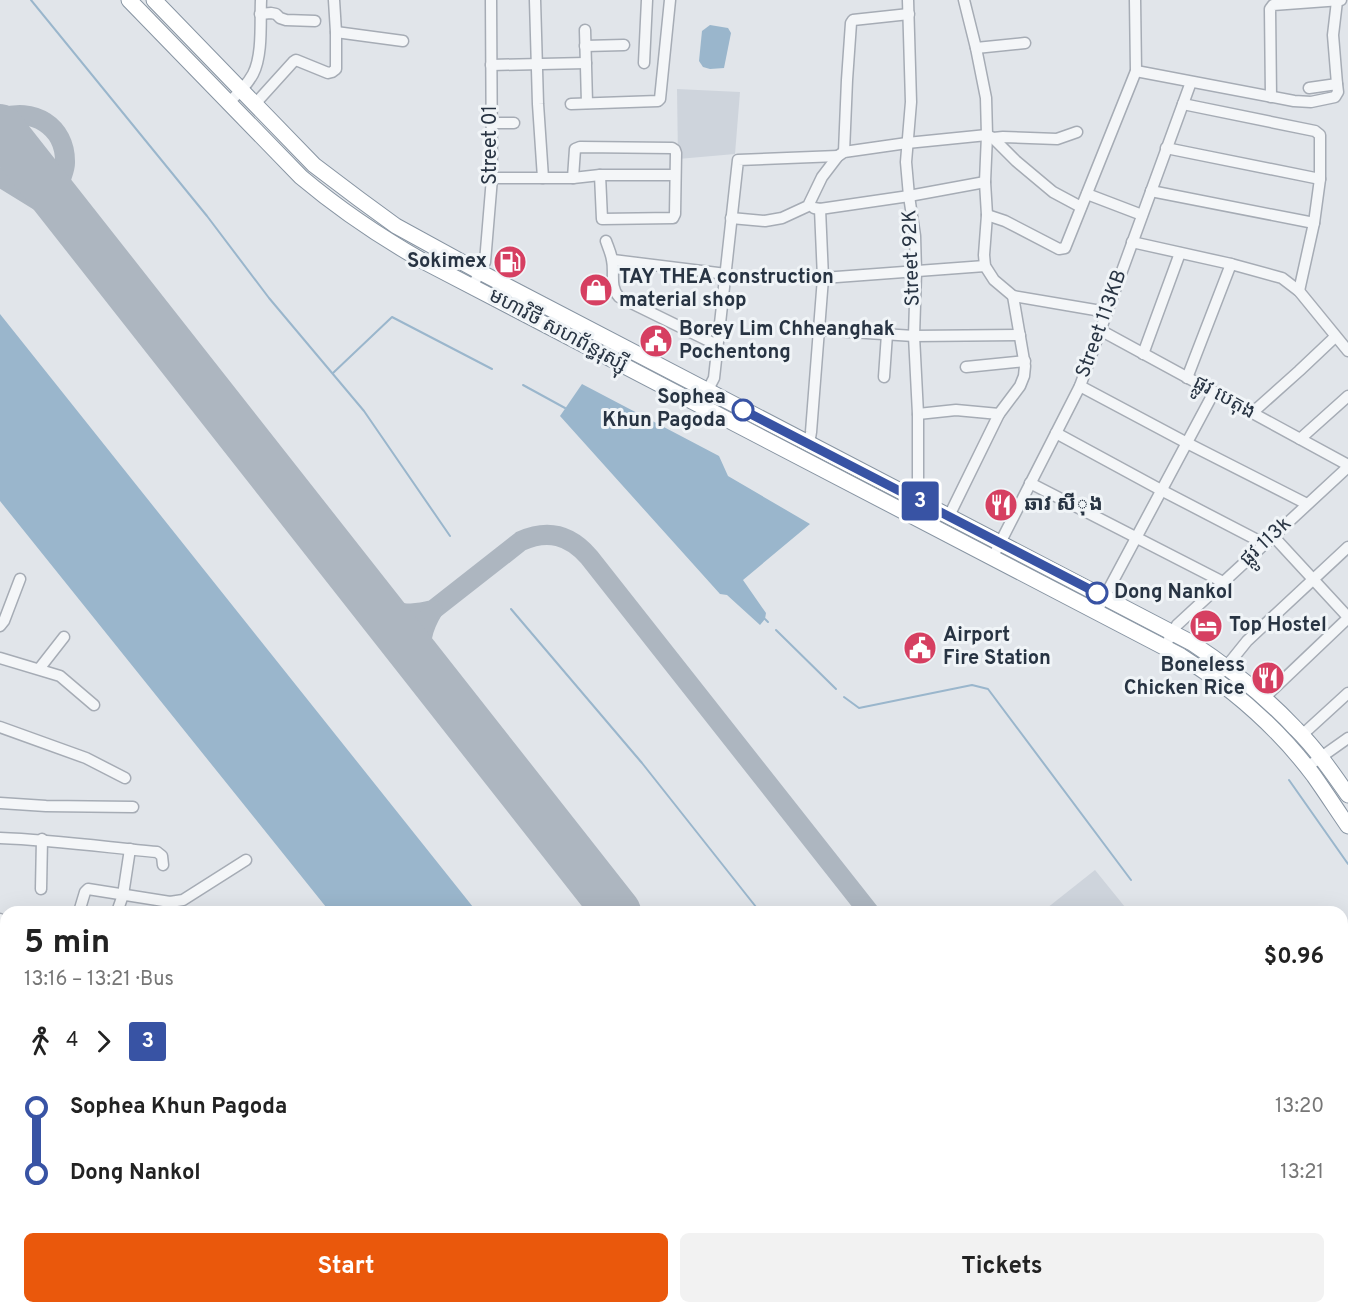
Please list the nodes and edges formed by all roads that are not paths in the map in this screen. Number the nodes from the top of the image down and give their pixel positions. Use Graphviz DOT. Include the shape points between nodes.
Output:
graph roads {
  1 [pos="129,0"];
  2 [pos="154,0"];
  3 [pos="261,0"];
  4 [pos="334,0"];
  5 [pos="491,0"];
  6 [pos="536,0"];
  7 [pos="647,0"];
  8 [pos="670,0"];
  9 [pos="908,0"];
  10 [pos="964,0"];
  11 [pos="1135,0"];
  12 [pos="1339,0"];
  13 [pos="260,14"];
  14 [pos="909,14"];
  15 [pos="315,21"];
  16 [pos="585,30"];
  17 [pos="336,32"];
  18 [pos="403,41"];
  19 [pos="1025,43"];
  20 [pos="624,45"];
  21 [pos="585,46"];
  22 [pos="976,48"];
  23 [pos="586,63"];
  24 [pos="644,63"];
  25 [pos="537,64"];
  26 [pos="491,65"];
  27 [pos="1137,71"];
  28 [pos="1191,82"];
  29 [pos="1337,84"];
  30 [pos="1309,88"];
  31 [pos="242,90"];
  32 [pos="1271,97"];
  33 [pos="229,102"];
  34 [pos="587,103"];
  35 [pos="255,104"];
  36 [pos="571,104"];
  37 [pos="1183,104"];
  38 [pos="492,123"];
  39 [pos="514,123"];
  40 [pos="1077,132"];
  41 [pos="990,136"];
  42 [pos="907,143"];
  43 [pos="1166,148"];
  44 [pos="841,154"];
  45 [pos="600,175"];
  46 [pos="675,175"];
  47 [pos="492,178"];
  48 [pos="543,178"];
  49 [pos="573,178"];
  50 [pos="1320,179"];
  51 [pos="985,182"];
  52 [pos="1151,191"];
  53 [pos="1087,194"];
  54 [pos="909,196"];
  55 [pos="1082,207"];
  56 [pos="814,208"];
  57 [pos="987,215"];
  58 [pos="1142,215"];
  59 [pos="731,218"];
  60 [pos="1314,224"];
  61 [pos="606,241"];
  62 [pos="1132,242"];
  63 [pos="1180,253"];
  64 [pos="613,260"];
  65 [pos="1232,264"];
  66 [pos="985,266"];
  67 [pos="480,272"];
  68 [pos="916,272"];
  69 [pos="726,274"];
  70 [pos="823,278"];
  71 [pos="472,286"];
  72 [pos="1299,291"];
  73 [pos="1014,297"];
  74 [pos="1107,312"];
  75 [pos="820,330"];
  76 [pos="1100,330"];
  77 [pos="887,334"];
  78 [pos="1020,335"];
  79 [pos="914,336"];
  80 [pos="1335,337"];
  81 [pos="717,345"];
  82 [pos="1348,351"];
  83 [pos="1143,354"];
  84 [pos="1025,361"];
  85 [pos="966,367"];
  86 [pos="884,377"];
  87 [pos="1187,378"];
  88 [pos="1080,386"];
  89 [pos="707,391"];
  90 [pos="1214,392"];
  91 [pos="1348,396"];
  92 [pos="700,405"];
  93 [pos="1252,413"];
  94 [pos="918,414"];
  95 [pos="999,414"];
  96 [pos="1056,433"];
  97 [pos="1300,439"];
  98 [pos="1187,443"];
  99 [pos="809,444"];
  100 [pos="1348,466"];
  101 [pos="1030,483"];
  102 [pos="1161,490"];
  103 [pos="916,499"];
  104 [pos="1307,504"];
  105 [pos="909,514"];
  106 [pos="949,516"];
  107 [pos="1136,538"];
  108 [pos="1269,540"];
  109 [pos="1000,543"];
  110 [pos="1348,547"];
  111 [pos="993,558"];
  112 [pos="20,579"];
  113 [pos="1313,579"];
  114 [pos="1223,582"];
  115 [pos="1104,597"];
  116 [pos="1097,611"];
  117 [pos="1348,618"];
  118 [pos="0,626"];
  119 [pos="1172,632"];
  120 [pos="64,637"];
  121 [pos="1164,647"];
  122 [pos="0,658"];
  123 [pos="1226,665"];
  124 [pos="39,669"];
  125 [pos="1216,680"];
  126 [pos="1348,693"];
  127 [pos="1264,698"];
  128 [pos="94,705"];
  129 [pos="0,726"];
  130 [pos="1302,735"];
  131 [pos="1348,738"];
  132 [pos="1320,757"];
  133 [pos="1307,768"];
  134 [pos="126,778"];
  135 [pos="1348,795"];
  136 [pos="0,803"];
  137 [pos="133,807"];
  138 [pos="1348,826"];
  139 [pos="0,838"];
  140 [pos="42,840"];
  141 [pos="130,849"];
  142 [pos="246,860"];
  143 [pos="163,866"];
  144 [pos="41,889"];
  145 [pos="123,895"];
  146 [pos="81,906"];
  147 [pos="119,906"];
  1 -- 33 [label="highway, មហាវិថី សហព័ន្ធរុស្ស៊ី"];
  2 -- 31 [label="highway, មហាវិថី សហព័ន្ធរុស្ស៊ី"];
  3 -- 13 [label="street"];
  4 -- 17 [label="street"];
  5 -- 26 [label="street, Street 01"];
  6 -- 25 [label="street"];
  7 -- 24 [label="street"];
  8 -- 34 [label="street" via="660,99"];
  9 -- 14 [label="street, Street 92K"];
  10 -- 22 [label="street"];
  11 -- 27 [label="street"];
  12 -- 29 [label="street" via="1333,35"];
  12 -- 32 [label="street" via="1273,5 1270,9"];
  13 -- 15 [label="street"];
  13 -- 31 [label="street" via="258,61"];
  14 -- 42 [label="street, Street 92K" via="911,102"];
  14 -- 44 [label="street" via="851,23"];
  16 -- 21 [label="street"];
  17 -- 18 [label="street"];
  17 -- 35 [label="street" via="336,69 328,73 296,60"];
  19 -- 22 [label="street"];
  20 -- 21 [label="street"];
  21 -- 23 [label="street"];
  22 -- 41 [label="street"];
  23 -- 25 [label="street"];
  23 -- 34 [label="street"];
  25 -- 26 [label="street"];
  25 -- 48 [label="street"];
  26 -- 38 [label="street, Street 01"];
  27 -- 28 [label="street"];
  27 -- 53 [label="street"];
  28 -- 32 [label="street"];
  28 -- 37 [label="street, Street 113KB"];
  29 -- 30 [label="street"];
  29 -- 32 [label="street" via="1338,92 1329,99 1311,102"];
  31 -- 33 [label="street"];
  31 -- 35 [label="highway, មហាវិថី សហព័ន្ធរុស្ស៊ី"];
  33 -- 71 [label="highway, មហាវិថី សហព័ន្ធរុស្ស៊ី" via="322,194 385,239"];
  34 -- 36 [label="street"];
  35 -- 67 [label="highway, មហាវិថី សហព័ន្ធរុស្ស៊ី" via="314,165 359,200 411,235"];
  37 -- 43 [label="street, Street 113KB"];
  37 -- 50 [label="street" via="1316,131 1320,135"];
  38 -- 39 [label="street"];
  38 -- 47 [label="street, Street 01"];
  40 -- 41 [label="street" via="1057,139"];
  41 -- 42 [label="street"];
  41 -- 51 [label="street"];
  41 -- 55 [label="street" via="1053,192"];
  42 -- 44 [label="street"];
  42 -- 54 [label="street, Street 92K"];
  43 -- 50 [label="street"];
  43 -- 52 [label="street, Street 113KB"];
  44 -- 56 [label="street" via="822,177"];
  44 -- 59 [label="street" via="738,160"];
  45 -- 46 [label="street"];
  45 -- 46 [label="street" via="605,220 673,218"];
  45 -- 49 [label="street"];
  46 -- 49 [label="street" via="676,153 672,148 585,147 575,149"];
  47 -- 48 [label="street"];
  47 -- 67 [label="street, Street 01" via="485,262"];
  48 -- 49 [label="street"];
  50 -- 60 [label="street"];
  51 -- 54 [label="street"];
  51 -- 57 [label="street"];
  52 -- 58 [label="street, Street 113KB"];
  52 -- 60 [label="street"];
  53 -- 55 [label="street"];
  53 -- 58 [label="street"];
  54 -- 56 [label="street"];
  54 -- 68 [label="street, Street 92K"];
  55 -- 57 [label="street" via="1063,249"];
  56 -- 59 [label="street" via="765,221"];
  56 -- 70 [label="street"];
  57 -- 66 [label="street"];
  58 -- 62 [label="street, Street 113KB"];
  59 -- 69 [label="street"];
  60 -- 72 [label="street"];
  61 -- 64 [label="street"];
  62 -- 63 [label="street"];
  62 -- 74 [label="street, Street 113KB"];
  63 -- 65 [label="street"];
  63 -- 83 [label="street"];
  64 -- 69 [label="street"];
  64 -- 81 [label="street" via="613,287 619,297"];
  65 -- 72 [label="street" via="1282,278"];
  65 -- 87 [label="street"];
  66 -- 68 [label="street"];
  66 -- 73 [label="street"];
  67 -- 71 [label="street, Street 01"];
  67 -- 89 [label="highway, មហាវិថី សហព័ន្ធរុស្ស៊ី"];
  68 -- 70 [label="street"];
  68 -- 79 [label="street, Street 92K"];
  69 -- 81 [label="street"];
  70 -- 75 [label="street"];
  71 -- 92 [label="highway, មហាវិថី សហព័ន្ធរុស្ស៊ី"];
  72 -- 80 [label="street"];
  73 -- 74 [label="street"];
  73 -- 78 [label="street"];
  74 -- 76 [label="street, Street 113KB"];
  75 -- 77 [label="street"];
  75 -- 99 [label="street"];
  76 -- 83 [label="street, ផ្លូវ បេតុង"];
  76 -- 88 [label="street, Street 113KB"];
  77 -- 79 [label="street"];
  77 -- 86 [label="street"];
  78 -- 79 [label="street"];
  78 -- 84 [label="street"];
  79 -- 94 [label="street, Street 92K"];
  80 -- 82 [label="street"];
  80 -- 93 [label="street"];
  81 -- 89 [label="street" via="714,378"];
  83 -- 87 [label="street, ផ្លូវ បេតុង"];
  84 -- 85 [label="street"];
  84 -- 95 [label="street" via="1020,386"];
  87 -- 90 [label="street, ផ្លូវ បេតុង"];
  88 -- 96 [label="street, Street 113KB"];
  88 -- 98 [label="street"];
  89 -- 92 [label="street"];
  89 -- 99 [label="highway, មហាវិថី សហព័ន្ធរុស្ស៊ី"];
  90 -- 93 [label="street, ផ្លូវ បេតុង"];
  90 -- 98 [label="street"];
  91 -- 97 [label="street"];
  92 -- 105 [label="highway, មហាវិថី សហព័ន្ធរុស្ស៊ី"];
  93 -- 97 [label="street, ផ្លូវ បេតុង"];
  94 -- 95 [label="street" via="956,410"];
  94 -- 103 [label="street, Street 92K"];
  95 -- 106 [label="street"];
  96 -- 101 [label="street, Street 113KB"];
  96 -- 102 [label="street"];
  97 -- 100 [label="street, ផ្លូវ បេតុង"];
  98 -- 102 [label="street"];
  98 -- 104 [label="street"];
  99 -- 103 [label="highway, មហាវិថី សហព័ន្ធរុស្ស៊ី"];
  100 -- 104 [label="street, ផ្លូវ 113k"];
  101 -- 107 [label="street"];
  101 -- 109 [label="street, Street 113KB"];
  102 -- 107 [label="street"];
  102 -- 108 [label="street"];
  103 -- 105 [label="street, Street 92K"];
  103 -- 106 [label="highway, មហាវិថី សហព័ន្ធរុស្ស៊ី"];
  104 -- 108 [label="street, ផ្លូវ 113k"];
  105 -- 111 [label="highway, មហាវិថី សហព័ន្ធរុស្ស៊ី"];
  106 -- 109 [label="highway, មហាវិថី សហព័ន្ធរុស្ស៊ី"];
  107 -- 114 [label="street"];
  107 -- 115 [label="street"];
  108 -- 113 [label="street"];
  108 -- 114 [label="street, ផ្លូវ 113k"];
  109 -- 111 [label="street, Street 113KB"];
  109 -- 115 [label="highway, មហាវិថី សហព័ន្ធរុស្ស៊ី"];
  110 -- 113 [label="street"];
  111 -- 116 [label="highway, មហាវិថី សហព័ន្ធរុស្ស៊ី"];
  112 -- 118 [label="street"];
  113 -- 117 [label="street"];
  113 -- 123 [label="street"];
  114 -- 119 [label="street, ផ្លូវ 113k"];
  115 -- 116 [label="street"];
  115 -- 119 [label="highway, មហាវិថី សហព័ន្ធរុស្ស៊ី"];
  116 -- 121 [label="highway, មហាវិថី សហព័ន្ធរុស្ស៊ី"];
  117 -- 127 [label="street"];
  119 -- 121 [label="street, ផ្លូវ 113k"];
  119 -- 123 [label="highway, មហាវិថី សហព័ន្ធរុស្ស៊ី"];
  120 -- 124 [label="street"];
  121 -- 125 [label="highway, មហាវិថី សហព័ន្ធរុស្ស៊ី"];
  122 -- 124 [label="street"];
  123 -- 125 [label="street"];
  123 -- 127 [label="highway, មហាវិថី សហព័ន្ធរុស្ស៊ី"];
  124 -- 128 [label="street" via="60,676"];
  125 -- 133 [label="highway, មហាវិថី សហព័ន្ធរុស្ស៊ី" via="1243,701"];
  126 -- 130 [label="street"];
  127 -- 130 [label="highway, មហាវិថី សហព័ន្ធរុស្ស៊ី"];
  129 -- 134 [label="street" via="86,758"];
  130 -- 132 [label="highway, មហាវិថី សហព័ន្ធរុស្ស៊ី"];
  131 -- 132 [label="street"];
  132 -- 133 [label="street"];
  132 -- 135 [label="highway, មហាវិថី សហព័ន្ធរុស្ស៊ី"];
  133 -- 138 [label="highway, មហាវិថី សហព័ន្ធរុស្ស៊ី"];
  136 -- 137 [label="street"];
  139 -- 140 [label="street"];
  140 -- 141 [label="street"];
  140 -- 144 [label="street"];
  141 -- 143 [label="street" via="157,852 162,856"];
  141 -- 145 [label="street"];
  142 -- 145 [label="street" via="183,900 170,902"];
  145 -- 146 [label="street" via="88,889"];
  145 -- 147 [label="street"];
}
